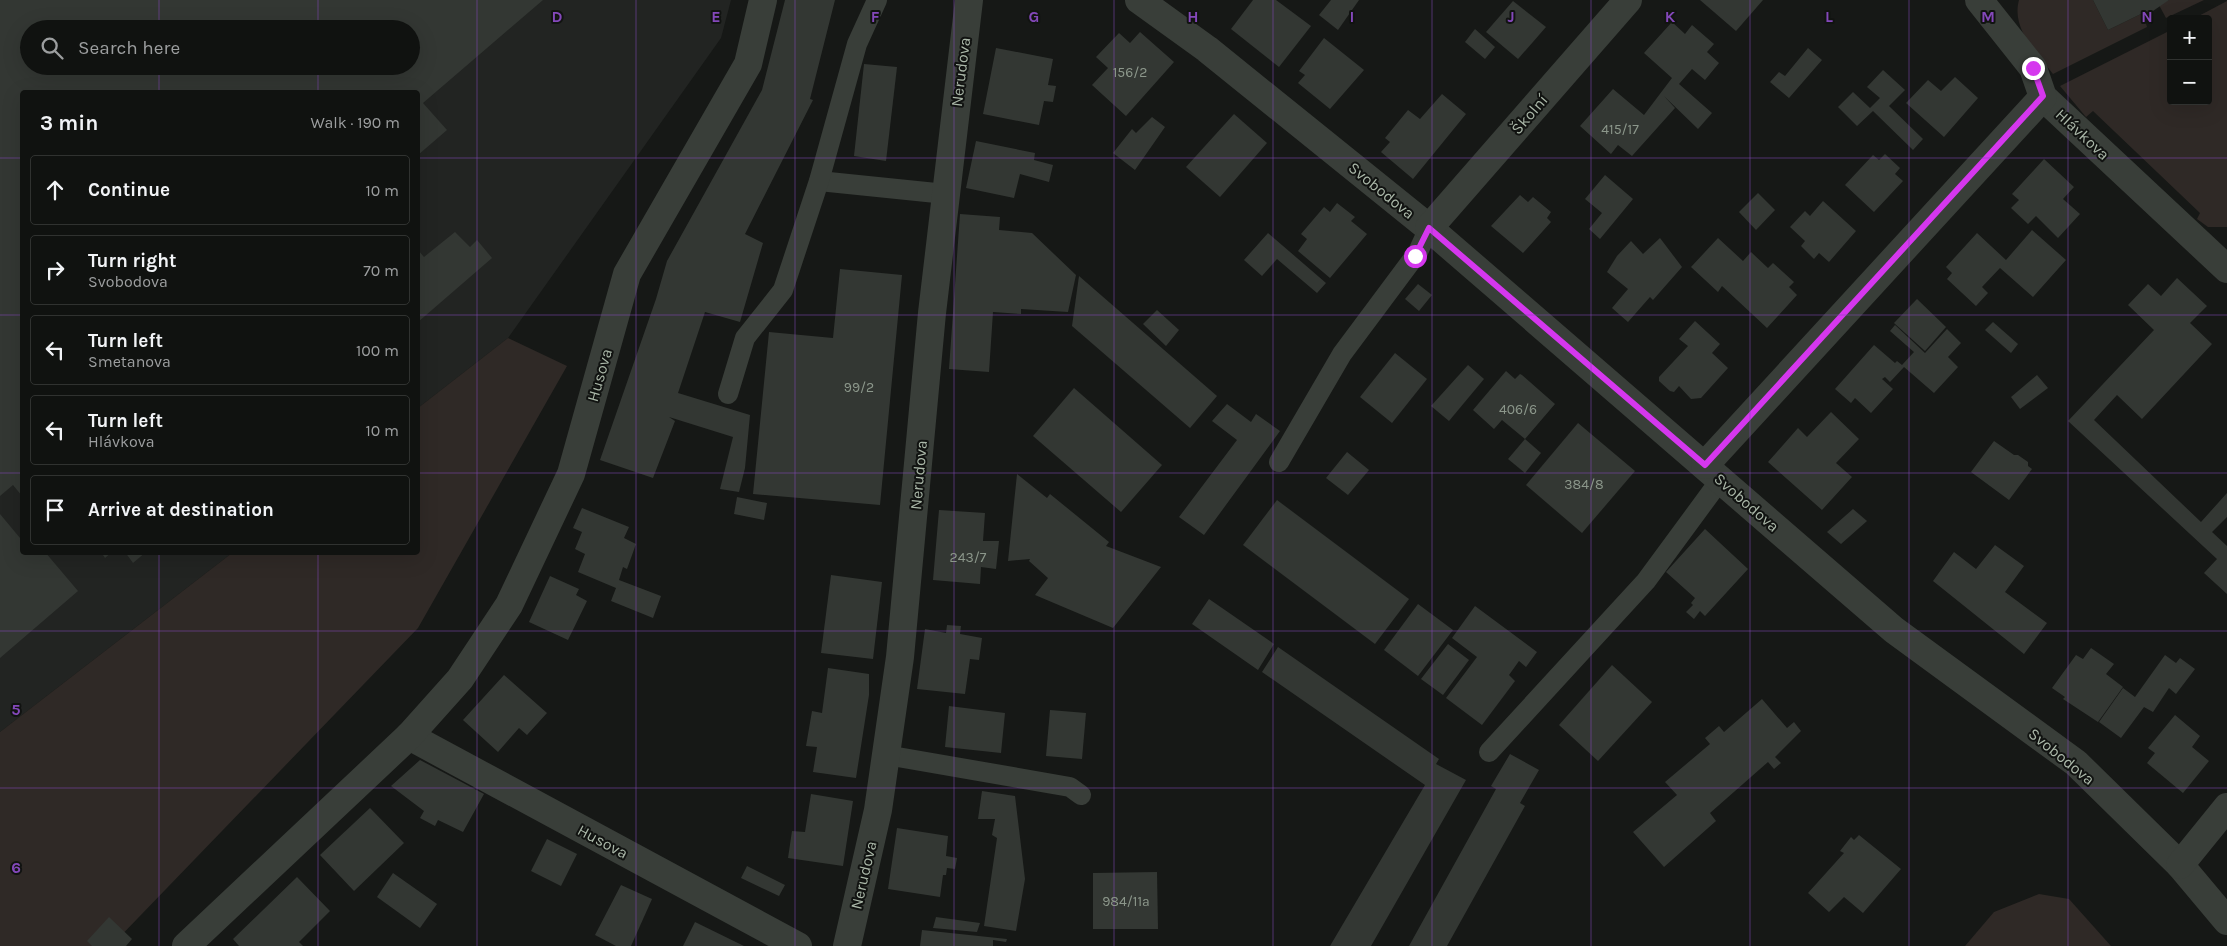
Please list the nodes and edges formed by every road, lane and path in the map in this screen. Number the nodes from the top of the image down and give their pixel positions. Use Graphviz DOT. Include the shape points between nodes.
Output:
graph roads {
  1 [pos="763,0"];
  2 [pos="877,0"];
  3 [pos="968,0"];
  4 [pos="1139,0"];
  5 [pos="1628,0"];
  6 [pos="1979,0"];
  7 [pos="2043,96"];
  8 [pos="819,181"];
  9 [pos="946,194"];
  10 [pos="1429,228"];
  11 [pos="2221,254"];
  12 [pos="728,394"];
  13 [pos="1279,462"];
  14 [pos="1713,472"];
  15 [pos="409,736"];
  16 [pos="1489,752"];
  17 [pos="886,755"];
  18 [pos="1081,795"];
  19 [pos="2227,807"];
  20 [pos="2180,865"];
  21 [pos="2227,921"];
  22 [pos="186,946"];
  23 [pos="798,946"];
  24 [pos="847,946"];
  1 -- 15 [label="street, Husova" via="748,64 627,274 571,474 509,605 460,679"];
  2 -- 8 [label="lane" via="857,44"];
  3 -- 9 [label="street, Nerudova"];
  4 -- 10 [label="street, Svobodova" via="1207,49"];
  5 -- 10 [label="street, Školní"];
  6 -- 7 [label="street, Hlávkova" via="2033,68"];
  7 -- 11 [label="street, Hlávkova"];
  7 -- 14 [label="street"];
  8 -- 9 [label="lane"];
  8 -- 12 [label="lane" via="783,290 745,338"];
  9 -- 17 [label="street, Nerudova" via="900,657"];
  10 -- 13 [label="lane" via="1418,252 1342,354"];
  10 -- 14 [label="street, Svobodova"];
  14 -- 16 [label="lane" via="1646,581"];
  14 -- 20 [label="street, Svobodova" via="1894,630 2076,763"];
  15 -- 22 [label="street, Husova"];
  15 -- 23 [label="street, Husova"];
  17 -- 18 [label="lane" via="1070,787"];
  17 -- 24 [label="street, Nerudova" via="878,810"];
  19 -- 20 [label="street"];
  20 -- 21 [label="street, Svobodova"];
}
